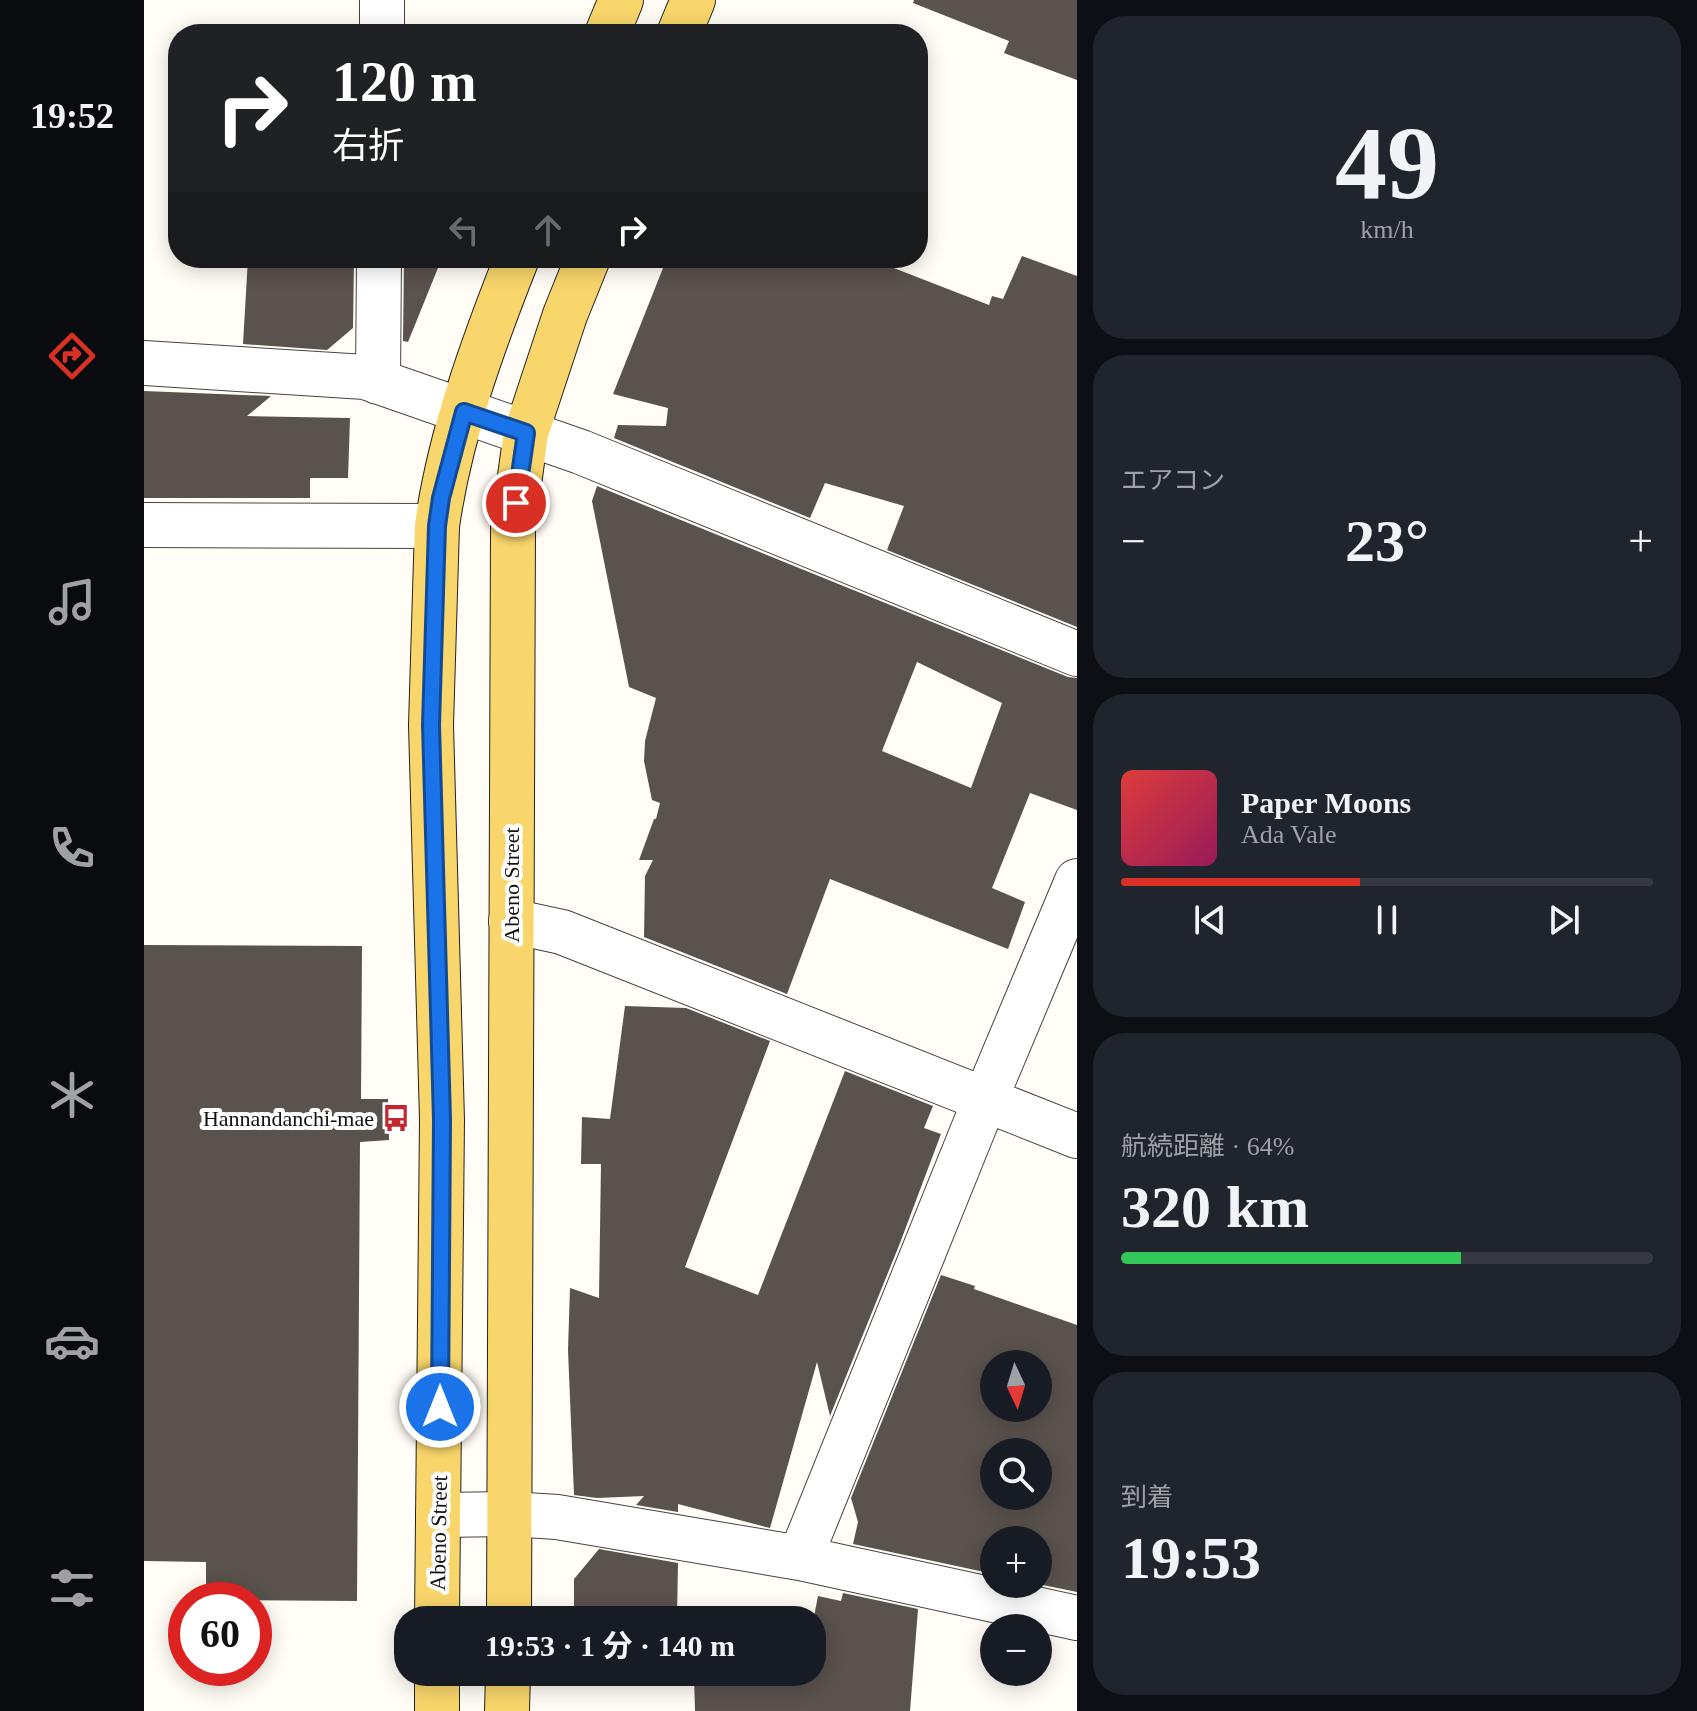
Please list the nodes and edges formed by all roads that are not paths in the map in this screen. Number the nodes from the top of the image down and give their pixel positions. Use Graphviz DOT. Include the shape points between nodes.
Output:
graph roads {
  1 [pos="382,0"];
  2 [pos="621,0"];
  3 [pos="693,0"];
  4 [pos="382,24"];
  5 [pos="611,24"];
  6 [pos="683,24"];
  7 [pos="379,268"];
  8 [pos="513,268"];
  9 [pos="584,268"];
  10 [pos="144,363"];
  11 [pos="378,382"];
  12 [pos="464,412"];
  13 [pos="526,433"];
  14 [pos="144,525"];
  15 [pos="437,526"];
  16 [pos="1077,654"];
  17 [pos="1077,881"];
  18 [pos="511,921"];
  19 [pos="985,1100"];
  20 [pos="1077,1136"];
  21 [pos="510,1514"];
  22 [pos="438,1515"];
  23 [pos="800,1558"];
  24 [pos="437,1606"];
  25 [pos="509,1606"];
  26 [pos="1077,1618"];
  27 [pos="437,1686"];
  28 [pos="508,1686"];
  29 [pos="437,1711"];
  30 [pos="507,1711"];
  1 -- 4 [label="street"];
  2 -- 5 [label="main road"];
  3 -- 6 [label="main road"];
  7 -- 11 [label="street"];
  8 -- 12 [label="main road, Abeno Street"];
  9 -- 13 [label="main road, Abeno Street"];
  10 -- 11 [label="street"];
  11 -- 12 [label="street"];
  12 -- 13 [label="street"];
  12 -- 15 [label="main road, Abeno Street"];
  13 -- 16 [label="street"];
  13 -- 18 [label="main road, Abeno Street" via="513,527"];
  14 -- 15 [label="street"];
  15 -- 22 [label="main road, Abeno Street" via="431,725 442,1120"];
  17 -- 19 [label="street"];
  18 -- 19 [label="street" via="562,932"];
  18 -- 21 [label="main road, Abeno Street"];
  19 -- 20 [label="street"];
  19 -- 23 [label="street"];
  21 -- 22 [label="street"];
  21 -- 23 [label="street" via="557,1517"];
  21 -- 25 [label="main road, Abeno Street"];
  22 -- 24 [label="main road, Abeno Street"];
  23 -- 26 [label="street"];
  27 -- 29 [label="main road"];
  28 -- 30 [label="main road"];
}
